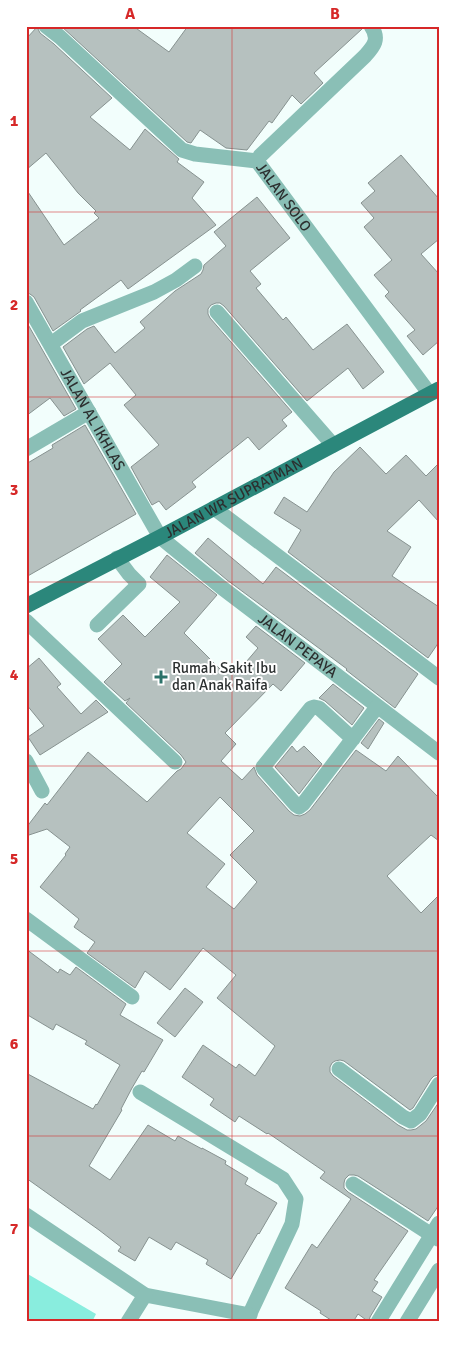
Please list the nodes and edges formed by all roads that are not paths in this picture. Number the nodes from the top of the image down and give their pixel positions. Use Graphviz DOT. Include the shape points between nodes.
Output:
graph roads {
  1 [pos="46,26"];
  2 [pos="371,26"];
  3 [pos="257,161"];
  4 [pos="195,266"];
  5 [pos="26,302"];
  6 [pos="217,312"];
  7 [pos="51,344"];
  8 [pos="434,391"];
  9 [pos="89,412"];
  10 [pos="332,445"];
  11 [pos="26,449"];
  12 [pos="214,508"];
  13 [pos="160,537"];
  14 [pos="117,558"];
  15 [pos="26,606"];
  16 [pos="26,621"];
  17 [pos="97,625"];
  18 [pos="439,678"];
  19 [pos="378,707"];
  20 [pos="353,739"];
  21 [pos="439,753"];
  22 [pos="26,761"];
  23 [pos="175,762"];
  24 [pos="42,791"];
  25 [pos="26,918"];
  26 [pos="132,997"];
  27 [pos="339,1069"];
  28 [pos="439,1084"];
  29 [pos="140,1092"];
  30 [pos="353,1184"];
  31 [pos="26,1215"];
  32 [pos="436,1233"];
  33 [pos="439,1270"];
  34 [pos="144,1296"];
  35 [pos="248,1319"];
  36 [pos="128,1322"];
  37 [pos="378,1322"];
  38 [pos="407,1322"];
  1 -- 3 [label="street, JALAN SOLO" via="182,150"];
  2 -- 3 [label="street" via="376,37 374,46"];
  3 -- 8 [label="street, JALAN SOLO"];
  4 -- 7 [label="street" via="154,292 82,321"];
  5 -- 7 [label="street, JALAN AL IKHLAS"];
  6 -- 10 [label="street"];
  7 -- 9 [label="street, JALAN AL IKHLAS"];
  8 -- 10 [label="main road, JALAN WR SUPRATMAN"];
  9 -- 11 [label="street"];
  9 -- 13 [label="street, JALAN AL IKHLAS"];
  10 -- 12 [label="main road, JALAN WR SUPRATMAN"];
  12 -- 13 [label="main road, JALAN WR SUPRATMAN"];
  12 -- 18 [label="street"];
  13 -- 14 [label="main road, JALAN WR SUPRATMAN"];
  13 -- 19 [label="street, JALAN PEPAYA"];
  14 -- 15 [label="main road, JALAN WR SUPRATMAN"];
  14 -- 17 [label="street" via="139,584"];
  16 -- 23 [label="street"];
  19 -- 20 [label="street"];
  19 -- 21 [label="street, JALAN PEPAYA"];
  20 -- 20 [label="street" via="299,807 263,767 314,707"];
  22 -- 24 [label="street"];
  25 -- 26 [label="street"];
  27 -- 28 [label="street" via="411,1121 420,1114"];
  29 -- 35 [label="street" via="283,1179 296,1199 292,1224"];
  30 -- 32 [label="street"];
  31 -- 34 [label="street"];
  32 -- 37 [label="street"];
  33 -- 38 [label="street"];
  34 -- 35 [label="street"];
  34 -- 36 [label="street"];
}
